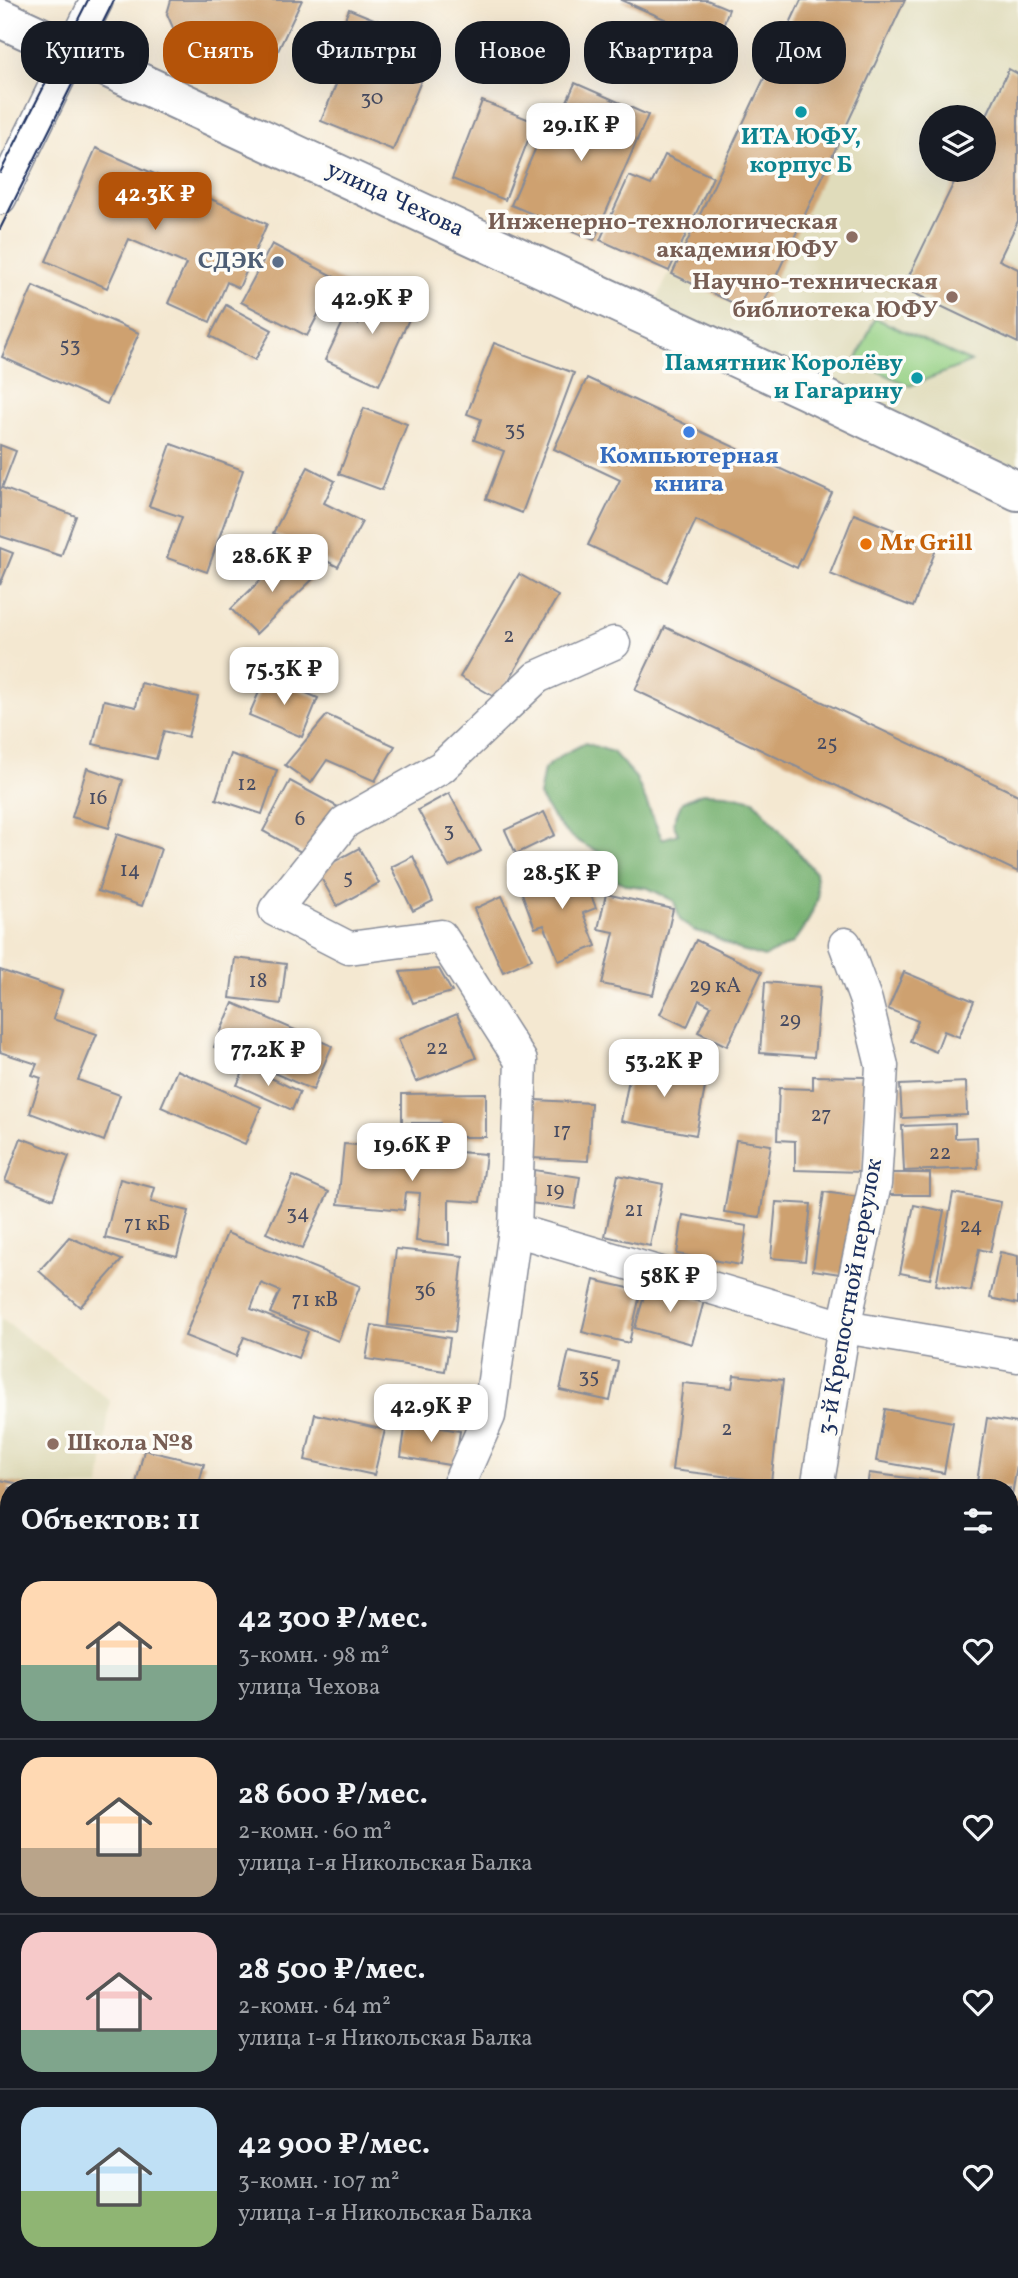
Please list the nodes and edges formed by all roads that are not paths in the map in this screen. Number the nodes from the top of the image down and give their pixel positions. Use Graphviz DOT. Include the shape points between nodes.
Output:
graph roads {
  1 [pos="97,0"];
  2 [pos="0,18"];
  3 [pos="87,21"];
  4 [pos="21,27"];
  5 [pos="57,84"];
  6 [pos="144,84"];
  7 [pos="0,198"];
  8 [pos="1018,491"];
  9 [pos="614,643"];
  10 [pos="845,944"];
  11 [pos="515,1230"];
  12 [pos="844,1327"];
  13 [pos="1018,1356"];
  14 [pos="461,1479"];
  15 [pos="819,1479"];
  1 -- 3 [label="street"];
  2 -- 4 [label="main road, улица Чехова"];
  5 -- 7 [label="street"];
  6 -- 8 [label="main road, улица Чехова"];
  9 -- 11 [label="street" via="537,677 442,767 345,822 275,910 349,948 441,936 521,1061"];
  10 -- 12 [label="street, 3-й Крепостной переулок" via="882,1066 875,1184"];
  11 -- 12 [label="street"];
  11 -- 14 [label="street" via="489,1416"];
  12 -- 13 [label="street"];
  12 -- 15 [label="street, 3-й Крепостной переулок"];
}
